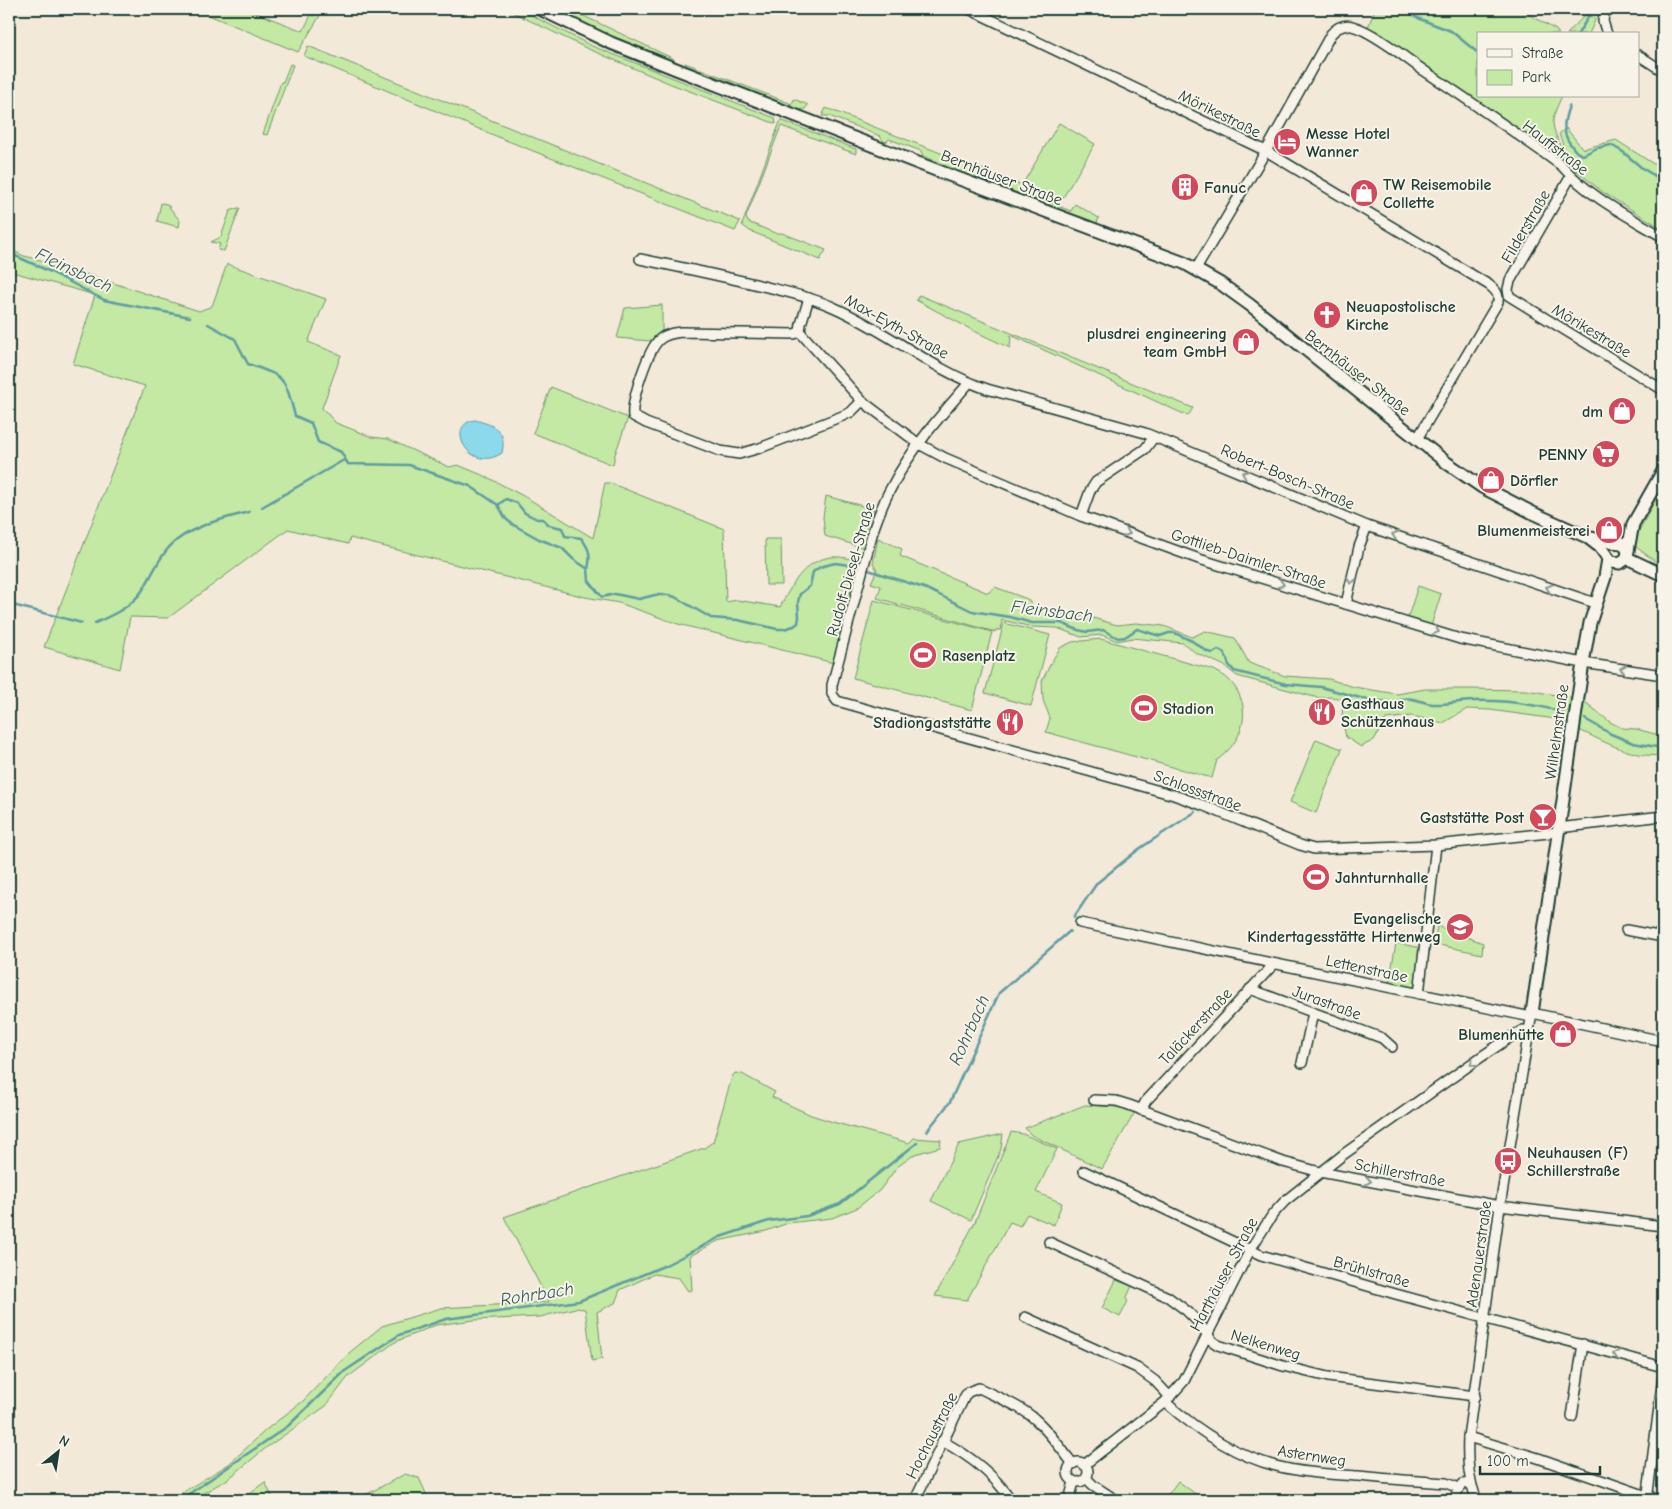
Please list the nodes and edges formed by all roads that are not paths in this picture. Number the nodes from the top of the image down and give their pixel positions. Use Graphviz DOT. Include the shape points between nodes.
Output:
graph roads {
  1 [pos="540,9"];
  2 [pos="969,9"];
  3 [pos="1605,9"];
  4 [pos="1606,32"];
  5 [pos="1640,56"];
  6 [pos="1663,71"];
  7 [pos="1266,151"];
  8 [pos="1571,176"];
  9 [pos="1663,237"];
  10 [pos="640,259"];
  11 [pos="1196,269"];
  12 [pos="1508,293"];
  13 [pos="809,298"];
  14 [pos="800,332"];
  15 [pos="969,383"];
  16 [pos="1663,390"];
  17 [pos="862,401"];
  18 [pos="1154,436"];
  19 [pos="1417,439"];
  20 [pos="919,444"];
  21 [pos="1663,471"];
  22 [pos="1081,516"];
  23 [pos="1634,524"];
  24 [pos="1368,526"];
  25 [pos="1587,537"];
  26 [pos="1613,542"];
  27 [pos="1617,557"];
  28 [pos="1663,575"];
  29 [pos="1595,603"];
  30 [pos="1346,604"];
  31 [pos="1583,663"];
  32 [pos="1663,675"];
  33 [pos="835,699"];
  34 [pos="1663,816"];
  35 [pos="1558,830"];
  36 [pos="1436,845"];
  37 [pos="1080,924"];
  38 [pos="1626,930"];
  39 [pos="1663,937"];
  40 [pos="1274,964"];
  41 [pos="1250,989"];
  42 [pos="1419,994"];
  43 [pos="1313,1013"];
  44 [pos="1532,1015"];
  45 [pos="1529,1031"];
  46 [pos="1663,1041"];
  47 [pos="1392,1048"];
  48 [pos="1302,1063"];
  49 [pos="1094,1100"];
  50 [pos="1141,1110"];
  51 [pos="1084,1171"];
  52 [pos="1320,1172"];
  53 [pos="1500,1206"];
  54 [pos="1663,1226"];
  55 [pos="1049,1242"];
  56 [pos="1250,1250"];
  57 [pos="1025,1317"];
  58 [pos="1484,1318"];
  59 [pos="1208,1334"];
  60 [pos="1583,1344"];
  61 [pos="1663,1367"];
  62 [pos="1663,1376"];
  63 [pos="1475,1396"];
  64 [pos="1167,1399"];
  65 [pos="1572,1417"];
  66 [pos="1468,1437"];
  67 [pos="942,1441"];
  68 [pos="1073,1464"];
  69 [pos="1084,1465"];
  70 [pos="1086,1478"];
  71 [pos="1074,1482"];
  72 [pos="1471,1483"];
  73 [pos="1459,1488"];
  74 [pos="1647,1499"];
  75 [pos="915,1500"];
  76 [pos="1011,1500"];
  77 [pos="1070,1500"];
  78 [pos="1116,1500"];
  79 [pos="1454,1500"];
  80 [pos="1477,1500"];
  81 [pos="1658,1500"];
  1 -- 11 [label="street, Bernhäuser Straße" via="610,43"];
  2 -- 7 [label="street, Mörikestraße"];
  3 -- 4 [label="street" via="1603,21"];
  5 -- 6 [label="street"];
  7 -- 8 [label="street, Hauffstraße" via="1331,34 1340,26 1347,25 1364,31 1523,138"];
  7 -- 11 [label="street"];
  7 -- 19 [label="street, Mörikestraße" via="1489,285 1498,294 1498,302"];
  8 -- 9 [label="street, Hauffstraße" via="1596,196"];
  8 -- 12 [label="street, Filderstraße" via="1510,281"];
  10 -- 13 [label="street, Max-Eyth-Straße" via="730,277"];
  11 -- 19 [label="street, Bernhäuser Straße" via="1250,305"];
  12 -- 16 [label="street, Mörikestraße"];
  13 -- 14 [label="street"];
  13 -- 15 [label="street, Max-Eyth-Straße" via="866,323"];
  14 -- 17 [label="street, Gottlieb-Daimler-Straße"];
  14 -- 17 [label="street" via="667,334 658,340 649,354 634,400 633,416 683,437 739,454 845,415"];
  15 -- 18 [label="street, Robert-Bosch-Straße"];
  15 -- 20 [label="street, Rudolf-Diesel-Straße"];
  17 -- 20 [label="street, Gottlieb-Daimler-Straße"];
  18 -- 22 [label="street" via="1145,448 1096,482"];
  24 -- 18 [label="street, Robert-Bosch-Straße, one-way"];
  19 -- 25 [label="street, Bernhäuser Straße" via="1482,487"];
  20 -- 22 [label="street, Gottlieb-Daimler-Straße"];
  20 -- 33 [label="street, Rudolf-Diesel-Straße" via="890,488 873,531 832,685"];
  21 -- 23 [label="street"];
  22 -- 30 [label="street, Gottlieb-Daimler-Straße, one-way" via="1199,559"];
  23 -- 26 [label="street"];
  23 -- 27 [label="street"];
  29 -- 24 [label="street, Robert-Bosch-Straße, one-way"];
  24 -- 30 [label="street, one-way" via="1359,547"];
  25 -- 26 [label="street"];
  25 -- 27 [label="street"];
  26 -- 27 [label="street" via="1607,548"];
  26 -- 27 [label="street" via="1622,543"];
  27 -- 28 [label="street"];
  27 -- 29 [label="street, Wilhelmstraße"];
  29 -- 31 [label="street, Wilhelmstraße"];
  30 -- 31 [label="street, Gottlieb-Daimler-Straße, one-way" via="1460,639"];
  32 -- 31 [label="street, Gottlieb-Daimler-Straße, one-way"];
  31 -- 35 [label="street, Wilhelmstraße"];
  33 -- 36 [label="street, Schlossstraße" via="841,704 1174,795 1314,849"];
  34 -- 35 [label="street, Schlossstraße"];
  35 -- 36 [label="street, Schlossstraße"];
  35 -- 44 [label="street, Wilhelmstraße"];
  36 -- 42 [label="street"];
  37 -- 40 [label="street, Lettenstraße"];
  38 -- 39 [label="street"];
  40 -- 41 [label="street, Taläckerstraße"];
  40 -- 42 [label="street, Lettenstraße"];
  41 -- 43 [label="street, Jurastraße"];
  41 -- 50 [label="street, Taläckerstraße"];
  42 -- 44 [label="street, Lettenstraße"];
  43 -- 47 [label="street, Jurastraße" via="1382,1038"];
  43 -- 48 [label="street"];
  44 -- 45 [label="street, Adenauerstraße"];
  44 -- 46 [label="street, Lettenstraße"];
  45 -- 52 [label="street, Harthäuser Straße, one-way" via="1523,1030 1512,1036"];
  45 -- 53 [label="street, Adenauerstraße"];
  49 -- 50 [label="street, Schillerstraße" via="1116,1101"];
  50 -- 52 [label="street, Schillerstraße" via="1283,1162"];
  51 -- 56 [label="street, Brühlstraße"];
  52 -- 53 [label="street, Schillerstraße, one-way"];
  52 -- 56 [label="street, Harthäuser Straße" via="1273,1214"];
  53 -- 54 [label="street, Schillerstraße"];
  53 -- 58 [label="street, Adenauerstraße"];
  55 -- 59 [label="street, Nelkenweg" via="1168,1297 1187,1311"];
  56 -- 58 [label="street, Brühlstraße"];
  56 -- 59 [label="street, Harthäuser Straße"];
  57 -- 64 [label="street, Asternweg" via="1137,1368 1155,1381"];
  58 -- 60 [label="street, Brühlstraße"];
  58 -- 63 [label="street, Adenauerstraße"];
  59 -- 63 [label="street, Nelkenweg" via="1218,1344 1328,1377"];
  59 -- 64 [label="street, Harthäuser Straße" via="1188,1375"];
  61 -- 60 [label="street, Brühlstraße, one-way"];
  60 -- 65 [label="street"];
  62 -- 74 [label="street"];
  63 -- 66 [label="street, Adenauerstraße"];
  64 -- 69 [label="street, Harthäuser Straße"];
  64 -- 73 [label="street, Asternweg" via="1196,1428 1219,1443 1274,1466 1318,1473 1446,1483"];
  66 -- 72 [label="street, Adenauerstraße"];
  66 -- 74 [label="street" via="1538,1458"];
  67 -- 68 [label="street, Hochaustraße" via="965,1396 979,1388 1037,1421"];
  67 -- 75 [label="street, Hochaustraße"];
  67 -- 76 [label="street" via="977,1463"];
  68 -- 69 [label="street"];
  68 -- 71 [label="street" via="1068,1473"];
  69 -- 70 [label="street" via="1088,1471"];
  70 -- 71 [label="street"];
  70 -- 78 [label="street"];
  71 -- 77 [label="street"];
  72 -- 73 [label="street"];
  72 -- 80 [label="street, Adenauerstraße"];
  73 -- 79 [label="street"];
  74 -- 81 [label="street"];
}
